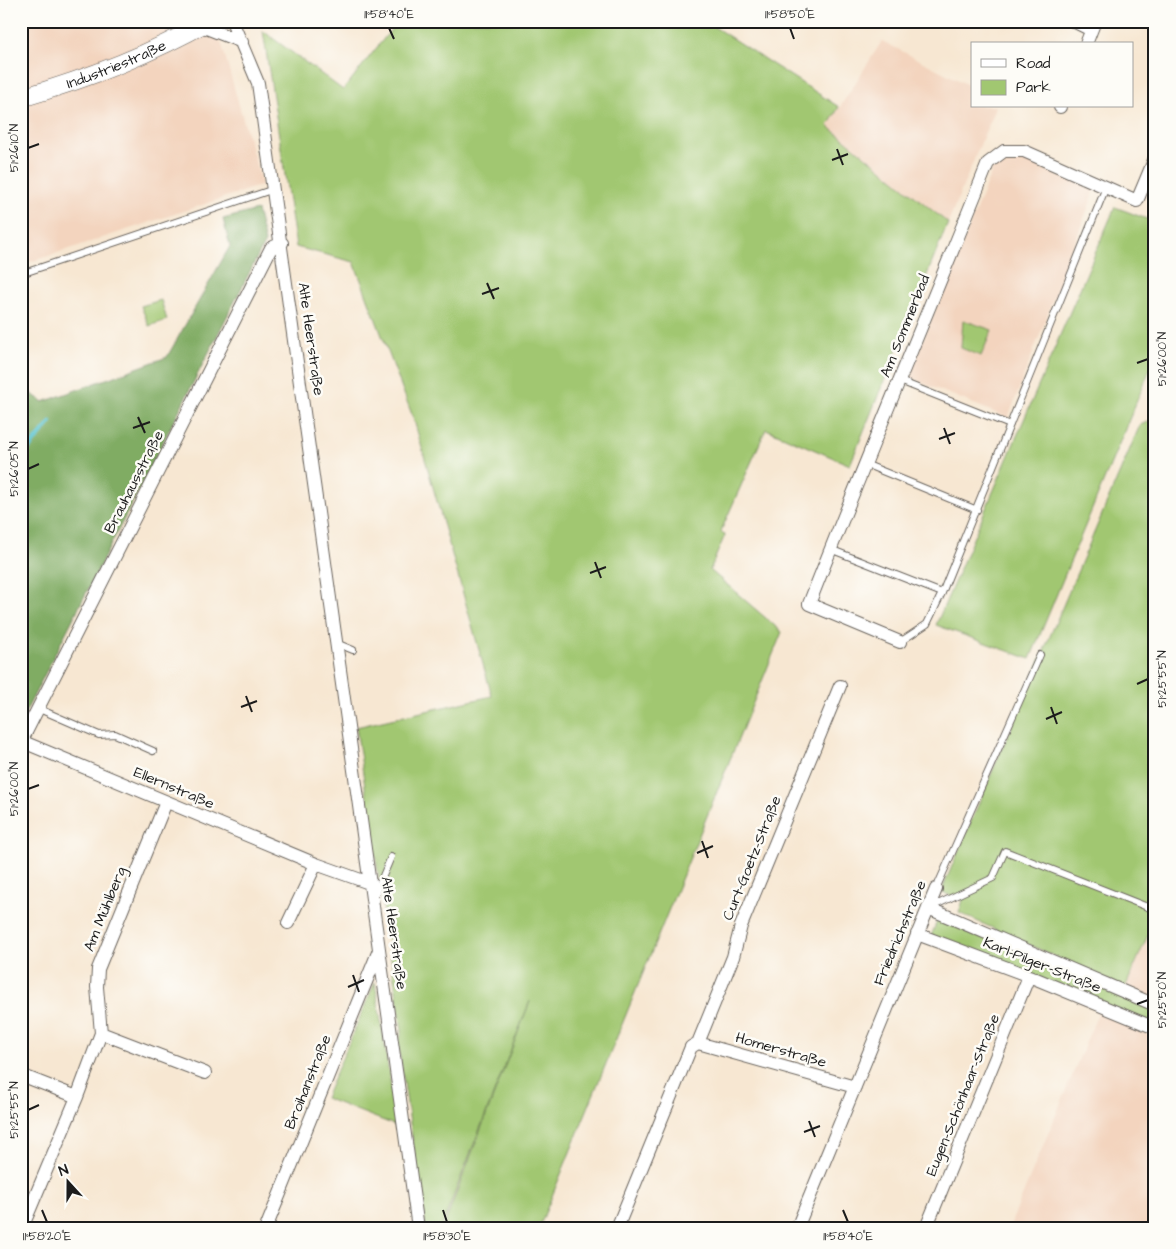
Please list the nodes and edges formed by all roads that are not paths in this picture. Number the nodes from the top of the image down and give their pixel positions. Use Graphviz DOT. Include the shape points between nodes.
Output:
graph roads {
  1 [pos="232,21"];
  2 [pos="1072,21"];
  3 [pos="205,23"];
  4 [pos="1093,26"];
  5 [pos="242,42"];
  6 [pos="1087,42"];
  7 [pos="21,98"];
  8 [pos="1155,158"];
  9 [pos="1106,187"];
  10 [pos="274,189"];
  11 [pos="282,243"];
  12 [pos="21,274"];
  13 [pos="900,381"];
  14 [pos="1010,425"];
  15 [pos="863,464"];
  16 [pos="977,510"];
  17 [pos="830,549"];
  18 [pos="942,593"];
  19 [pos="900,642"];
  20 [pos="336,643"];
  21 [pos="353,650"];
  22 [pos="1040,654"];
  23 [pos="840,686"];
  24 [pos="37,708"];
  25 [pos="21,741"];
  26 [pos="153,751"];
  27 [pos="166,802"];
  28 [pos="391,857"];
  29 [pos="316,864"];
  30 [pos="372,884"];
  31 [pos="936,889"];
  32 [pos="373,898"];
  33 [pos="929,905"];
  34 [pos="1155,910"];
  35 [pos="288,923"];
  36 [pos="917,934"];
  37 [pos="380,948"];
  38 [pos="1030,976"];
  39 [pos="1155,1005"];
  40 [pos="1155,1028"];
  41 [pos="101,1033"];
  42 [pos="698,1043"];
  43 [pos="205,1073"];
  44 [pos="21,1075"];
  45 [pos="855,1087"];
  46 [pos="78,1097"];
  47 [pos="22,1228"];
  48 [pos="266,1228"];
  49 [pos="418,1228"];
  50 [pos="617,1228"];
  51 [pos="797,1228"];
  52 [pos="926,1228"];
  1 -- 5 [label="street, Alte Heerstraße"];
  2 -- 4 [label="street"];
  3 -- 5 [label="street"];
  3 -- 7 [label="street, Industriestraße" via="124,64"];
  4 -- 6 [label="street"];
  5 -- 10 [label="street, Alte Heerstraße" via="258,83"];
  8 -- 9 [label="street, Am Sommerbad" via="1137,201"];
  9 -- 13 [label="street, Am Sommerbad" via="1024,151 1004,151 988,163"];
  9 -- 14 [label="lane"];
  10 -- 11 [label="street, Alte Heerstraße"];
  10 -- 12 [label="lane"];
  11 -- 20 [label="street, Alte Heerstraße"];
  11 -- 24 [label="street, Brauhausstraße" via="271,248"];
  13 -- 14 [label="lane"];
  13 -- 15 [label="street, Am Sommerbad"];
  14 -- 16 [label="lane"];
  15 -- 16 [label="lane"];
  15 -- 17 [label="street, Am Sommerbad"];
  16 -- 18 [label="lane"];
  17 -- 18 [label="lane"];
  17 -- 19 [label="street, Am Sommerbad" via="809,604"];
  18 -- 19 [label="lane" via="927,624"];
  20 -- 21 [label="lane"];
  20 -- 30 [label="street, Alte Heerstraße"];
  22 -- 31 [label="lane, Friedrichstraße"];
  23 -- 42 [label="street, Curt-Goetz-Straße" via="740,926 733,957"];
  24 -- 25 [label="street, Brauhausstraße"];
  24 -- 26 [label="lane" via="99,735 115,734"];
  25 -- 27 [label="street, Ellernstraße"];
  27 -- 29 [label="street, Ellernstraße"];
  27 -- 41 [label="street, Am Mühlberg" via="98,969"];
  28 -- 32 [label="lane"];
  29 -- 30 [label="street, Ellernstraße"];
  29 -- 35 [label="street"];
  30 -- 32 [label="street, Alte Heerstraße"];
  31 -- 33 [label="street, Friedrichstraße"];
  32 -- 37 [label="street, Alte Heerstraße"];
  33 -- 34 [label="lane" via="993,878 1005,851"];
  33 -- 36 [label="street, Friedrichstraße"];
  33 -- 39 [label="street, Karl-Pilger-Straße"];
  36 -- 38 [label="street, Karl-Pilger-Straße"];
  36 -- 45 [label="street, Friedrichstraße"];
  37 -- 48 [label="street, Broihanstraße"];
  37 -- 49 [label="street, Alte Heerstraße"];
  38 -- 40 [label="street, Karl-Pilger-Straße"];
  38 -- 52 [label="street, Eugen-Schönhaar-Straße"];
  41 -- 43 [label="street"];
  41 -- 46 [label="street, Am Mühlberg"];
  42 -- 45 [label="street, Homerstraße"];
  42 -- 50 [label="street, Curt-Goetz-Straße" via="691,1047"];
  44 -- 46 [label="street"];
  45 -- 51 [label="street, Friedrichstraße"];
  46 -- 47 [label="street, Am Mühlberg"];
}
